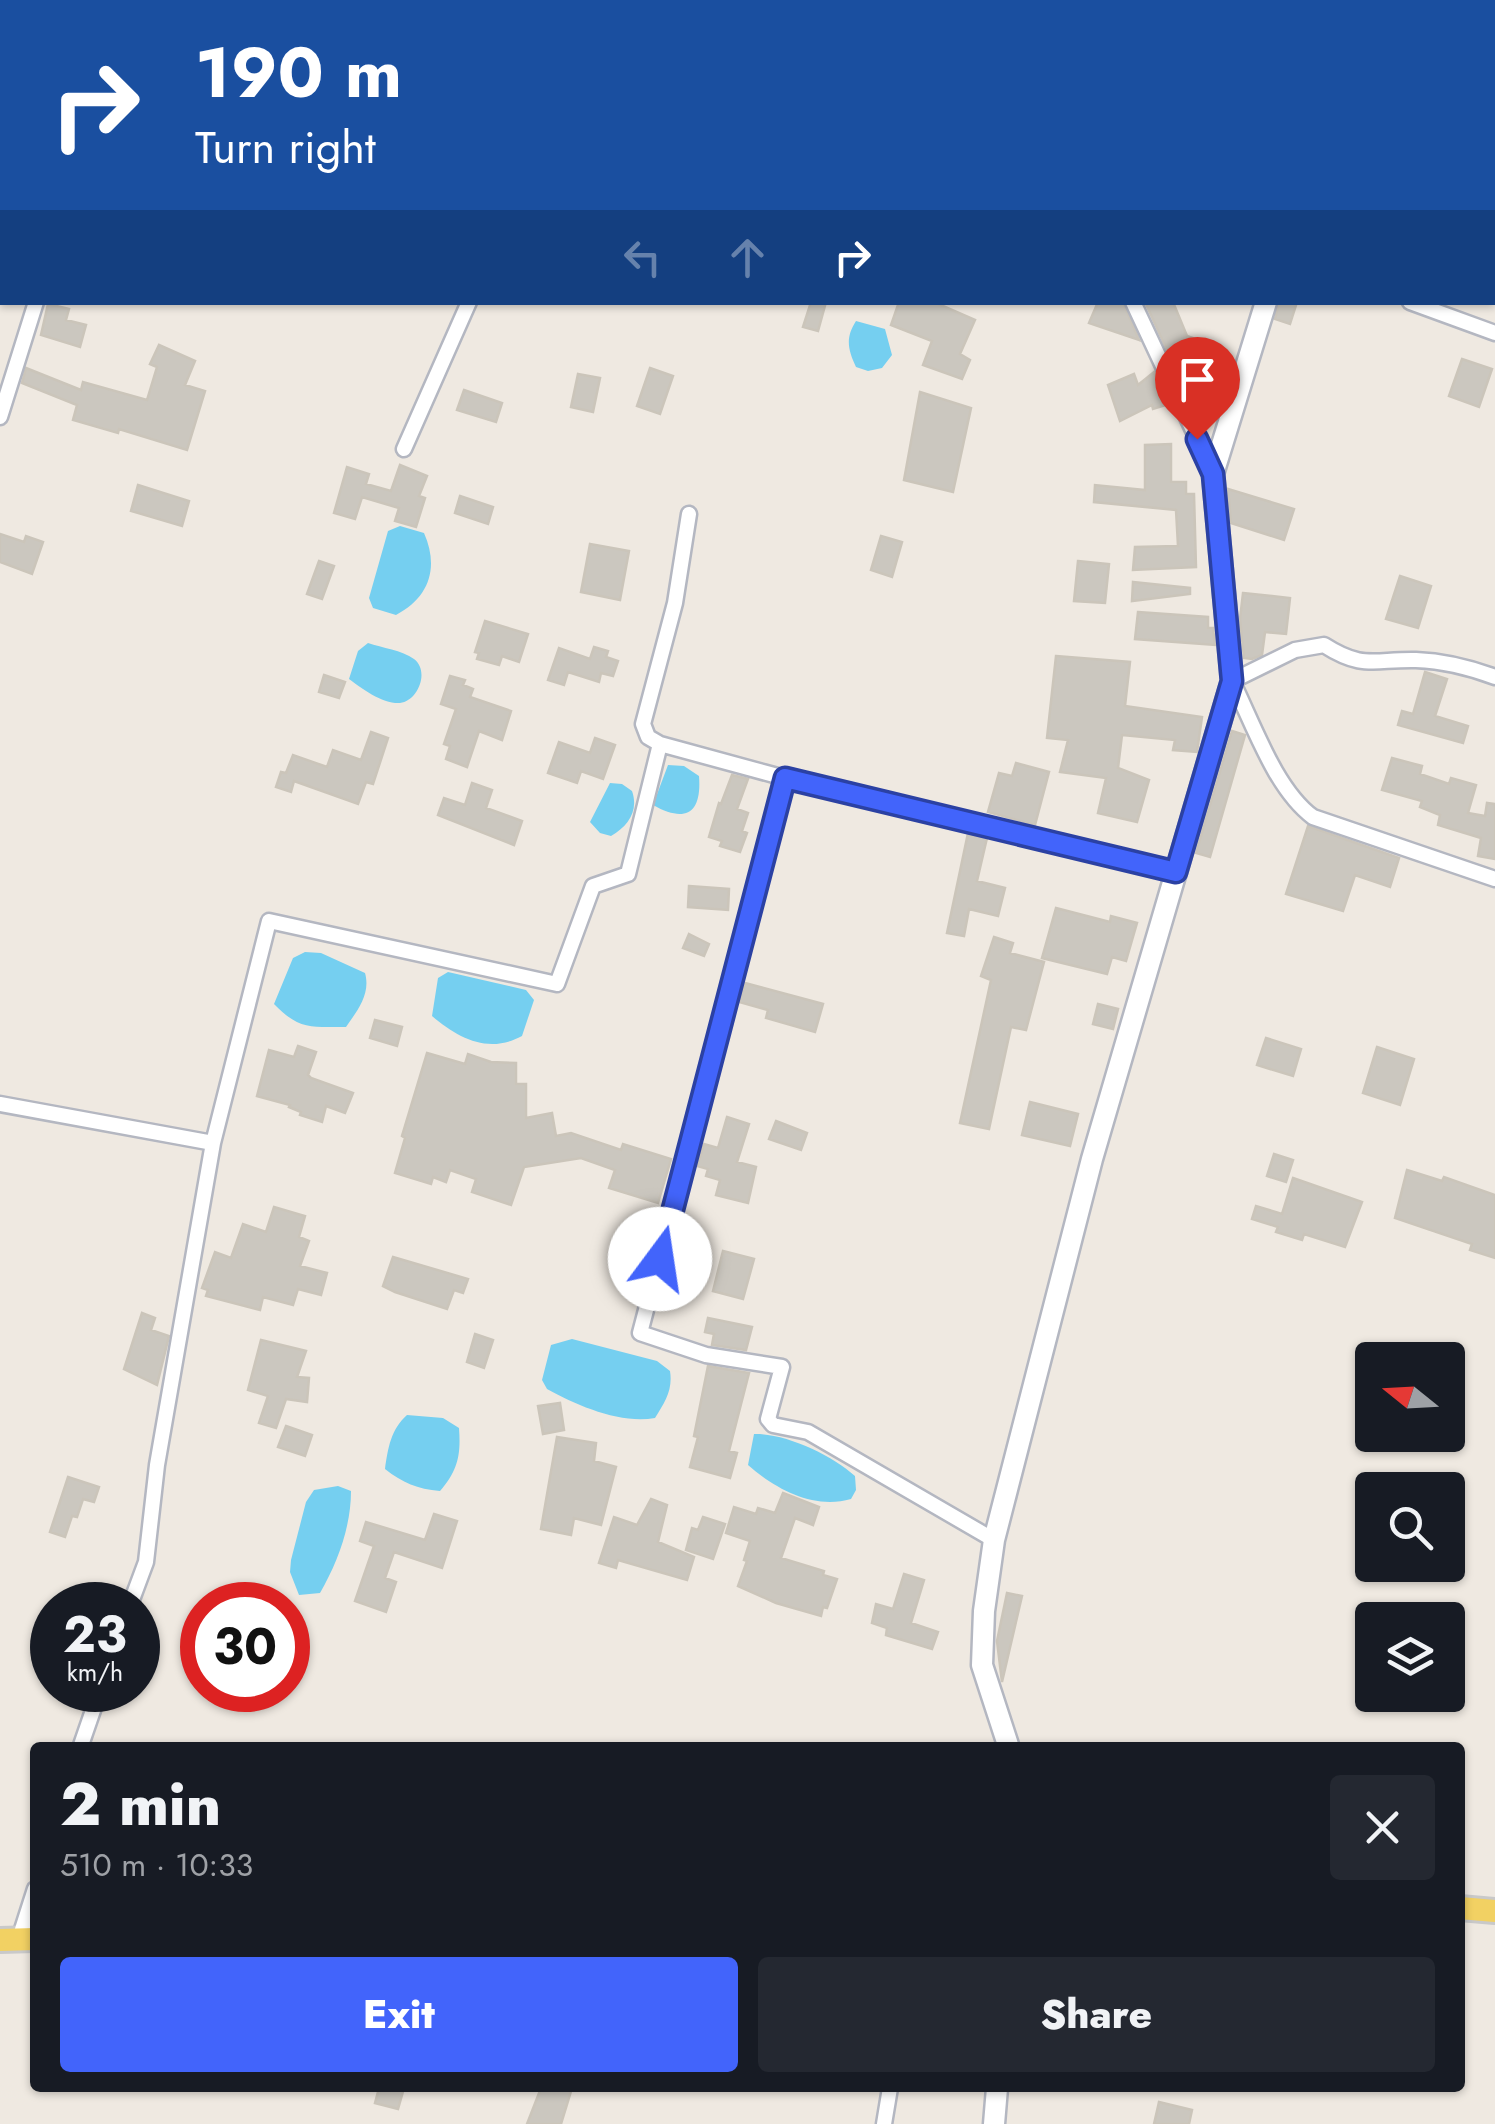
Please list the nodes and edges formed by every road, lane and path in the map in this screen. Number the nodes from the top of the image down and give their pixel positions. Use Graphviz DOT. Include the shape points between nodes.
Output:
graph roads {
  1 [pos="35,305"];
  2 [pos="469,305"];
  3 [pos="1134,305"];
  4 [pos="1265,305"];
  5 [pos="1418,305"];
  6 [pos="1495,333"];
  7 [pos="0,417"];
  8 [pos="404,449"];
  9 [pos="1213,474"];
  10 [pos="689,514"];
  11 [pos="1495,677"];
  12 [pos="1232,681"];
  13 [pos="660,744"];
  14 [pos="785,778"];
  15 [pos="1176,872"];
  16 [pos="1495,879"];
  17 [pos="0,1104"];
  18 [pos="213,1142"];
  19 [pos="994,1540"];
  20 [pos="139,1582"];
  21 [pos="92,1712"];
  22 [pos="82,1742"];
  23 [pos="1006,1742"];
  24 [pos="30,1904"];
  25 [pos="1465,1908"];
  26 [pos="1495,1911"];
  27 [pos="18,1939"];
  28 [pos="889,2092"];
  29 [pos="997,2092"];
  30 [pos="884,2124"];
  31 [pos="994,2124"];
  1 -- 7 [label="street"];
  2 -- 8 [label="street"];
  3 -- 9 [label="street"];
  4 -- 9 [label="street"];
  5 -- 6 [label="street"];
  9 -- 12 [label="street"];
  10 -- 13 [label="street" via="675,603 643,724"];
  11 -- 12 [label="street" via="1416,660 1348,660 1324,645 1294,650"];
  12 -- 15 [label="street"];
  12 -- 16 [label="street" via="1298,807"];
  13 -- 14 [label="street"];
  13 -- 18 [label="street" via="628,874 593,886 556,984 269,920"];
  14 -- 15 [label="street"];
  14 -- 19 [label="street" via="640,1333 706,1355 782,1367 768,1419 773,1425 808,1432"];
  15 -- 19 [label="street" via="1092,1159"];
  17 -- 18 [label="street"];
  18 -- 20 [label="street"];
  19 -- 23 [label="street" via="982,1665"];
  21 -- 22 [label="street"];
  24 -- 27 [label="street"];
  25 -- 26 [label="main road"];
  28 -- 30 [label="street"];
  29 -- 31 [label="street"];
}
